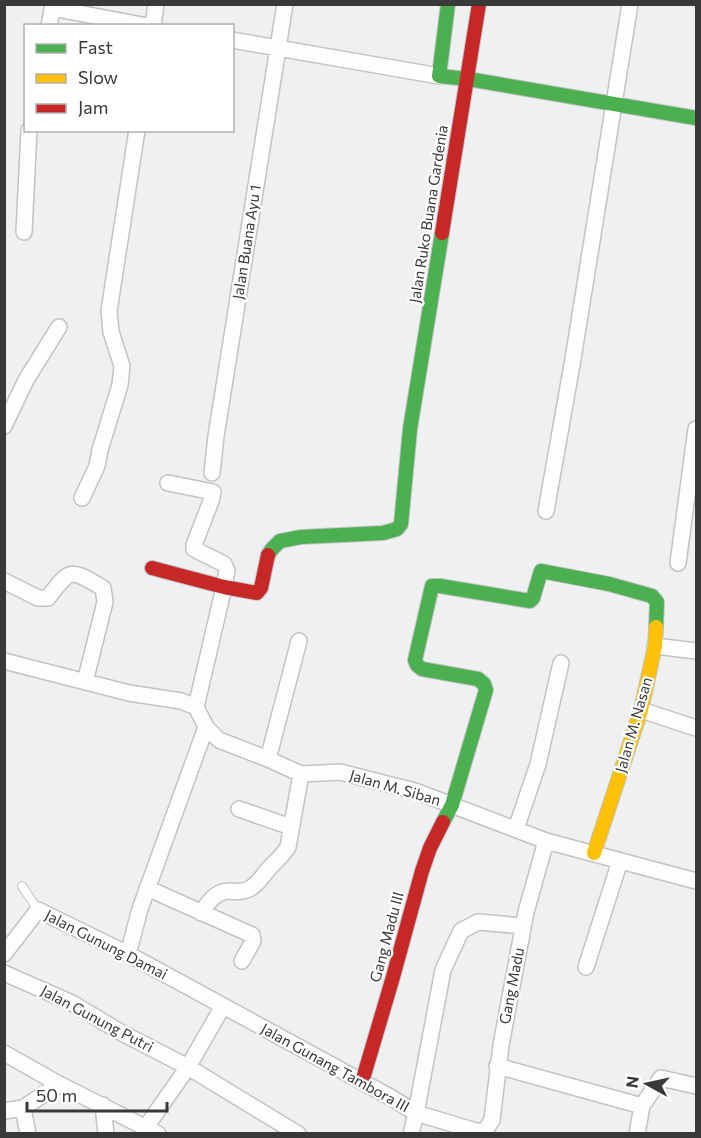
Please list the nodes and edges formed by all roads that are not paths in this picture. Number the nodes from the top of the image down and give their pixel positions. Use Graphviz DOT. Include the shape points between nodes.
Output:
graph roads {
  1 [pos="156,4"];
  2 [pos="285,4"];
  3 [pos="448,4"];
  4 [pos="479,4"];
  5 [pos="630,4"];
  6 [pos="53,6"];
  7 [pos="49,24"];
  8 [pos="138,24"];
  9 [pos="153,24"];
  10 [pos="234,40"];
  11 [pos="278,48"];
  12 [pos="438,76"];
  13 [pos="468,79"];
  14 [pos="614,105"];
  15 [pos="696,118"];
  16 [pos="29,132"];
  17 [pos="137,132"];
  18 [pos="24,232"];
  19 [pos="59,327"];
  20 [pos="4,426"];
  21 [pos="696,429"];
  22 [pos="212,473"];
  23 [pos="168,483"];
  24 [pos="82,498"];
  25 [pos="546,511"];
  26 [pos="678,563"];
  27 [pos="152,568"];
  28 [pos="4,581"];
  29 [pos="224,587"];
  30 [pos="652,596"];
  31 [pos="299,641"];
  32 [pos="655,646"];
  33 [pos="696,651"];
  34 [pos="4,661"];
  35 [pos="561,663"];
  36 [pos="85,682"];
  37 [pos="196,707"];
  38 [pos="641,710"];
  39 [pos="206,728"];
  40 [pos="696,728"];
  41 [pos="268,759"];
  42 [pos="301,774"];
  43 [pos="452,805"];
  44 [pos="239,809"];
  45 [pos="291,827"];
  46 [pos="516,829"];
  47 [pos="546,841"];
  48 [pos="594,853"];
  49 [pos="620,861"];
  50 [pos="696,881"];
  51 [pos="22,886"];
  52 [pos="147,888"];
  53 [pos="38,910"];
  54 [pos="201,913"];
  55 [pos="523,926"];
  56 [pos="4,954"];
  57 [pos="128,954"];
  58 [pos="242,960"];
  59 [pos="586,967"];
  60 [pos="4,973"];
  61 [pos="223,1006"];
  62 [pos="4,1053"];
  63 [pos="188,1066"];
  64 [pos="497,1066"];
  65 [pos="362,1082"];
  66 [pos="59,1084"];
  67 [pos="696,1086"];
  68 [pos="103,1105"];
  69 [pos="642,1106"];
  70 [pos="23,1108"];
  71 [pos="4,1112"];
  72 [pos="416,1113"];
  73 [pos="152,1130"];
  74 [pos="484,1132"];
  75 [pos="28,1134"];
  76 [pos="106,1134"];
  77 [pos="298,1134"];
  78 [pos="411,1134"];
  79 [pos="637,1134"];
  1 -- 9 [label="street"];
  2 -- 11 [label="street, Jalan Buana Ayu 1"];
  3 -- 12 [label="street"];
  4 -- 13 [label="street, Jalan Ruko Buana Gardenia"];
  5 -- 14 [label="street"];
  6 -- 7 [label="street"];
  6 -- 8 [label="street"];
  10 -- 11 [label="street"];
  11 -- 12 [label="street"];
  11 -- 22 [label="street, Jalan Buana Ayu 1"];
  12 -- 13 [label="street"];
  13 -- 14 [label="street"];
  13 -- 29 [label="street, Jalan Ruko Buana Gardenia" via="410,429 401,524 383,533 280,541 267,558 257,593"];
  14 -- 15 [label="street"];
  14 -- 25 [label="street"];
  16 -- 18 [label="street"];
  17 -- 24 [label="street" via="109,311 122,366 120,385 97,466"];
  19 -- 20 [label="street" via="26,380"];
  21 -- 26 [label="street"];
  23 -- 29 [label="street" via="213,492 194,549 224,564"];
  27 -- 29 [label="street"];
  28 -- 36 [label="street" via="43,599 72,574 80,574 103,588 105,602"];
  29 -- 37 [label="street"];
  30 -- 32 [label="street, Jalan M. Nasan" via="657,602"];
  30 -- 43 [label="street, Gang Madu III" via="541,571 530,601 432,586 417,665 478,679 486,690"];
  31 -- 41 [label="street"];
  32 -- 33 [label="street"];
  32 -- 38 [label="street, Jalan M. Nasan"];
  34 -- 36 [label="street"];
  35 -- 46 [label="street" via="538,764"];
  36 -- 37 [label="street"];
  37 -- 39 [label="street"];
  38 -- 40 [label="street"];
  38 -- 48 [label="street, Jalan M. Nasan"];
  39 -- 41 [label="street, Jalan M. Siban" via="219,740"];
  39 -- 52 [label="street"];
  41 -- 42 [label="street, Jalan M. Siban"];
  42 -- 43 [label="street, Jalan M. Siban" via="340,772"];
  42 -- 45 [label="street"];
  43 -- 46 [label="street, Jalan M. Siban"];
  43 -- 65 [label="street, Gang Madu III" via="422,871"];
  44 -- 45 [label="street"];
  45 -- 54 [label="street" via="285,853 257,884 242,892 220,892"];
  46 -- 47 [label="street, Jalan M. Siban"];
  47 -- 48 [label="street, Jalan M. Siban"];
  47 -- 55 [label="street, Gang Madu"];
  48 -- 49 [label="street, Jalan M. Siban"];
  49 -- 50 [label="street, Jalan M. Siban"];
  49 -- 59 [label="street"];
  51 -- 53 [label="lane"];
  52 -- 54 [label="street"];
  52 -- 57 [label="street"];
  53 -- 56 [label="street, Jalan Gunung Damai"];
  53 -- 57 [label="street, Jalan Gunung Damai"];
  54 -- 58 [label="street" via="252,935 253,941"];
  55 -- 64 [label="street, Gang Madu"];
  55 -- 72 [label="street" via="478,922 462,931 443,970"];
  57 -- 61 [label="street, Jalan Gunung Damai"];
  60 -- 63 [label="street, Jalan Gunung Putri" via="72,1003"];
  61 -- 63 [label="street"];
  61 -- 65 [label="street, Jalan Gunang Tambora III"];
  62 -- 66 [label="street"];
  63 -- 73 [label="street"];
  63 -- 77 [label="street, Jalan Gunung Putri"];
  64 -- 69 [label="street"];
  64 -- 74 [label="street, Gang Madu" via="492,1120"];
  65 -- 72 [label="street, Jalan Gunang Tambora III"];
  66 -- 68 [label="street"];
  66 -- 70 [label="street"];
  67 -- 69 [label="street" via="661,1078"];
  68 -- 73 [label="street"];
  68 -- 76 [label="street"];
  69 -- 79 [label="street"];
  70 -- 71 [label="street"];
  70 -- 75 [label="street"];
  72 -- 74 [label="street, Jalan Gunang Tambora III"];
  72 -- 78 [label="street"];
}
